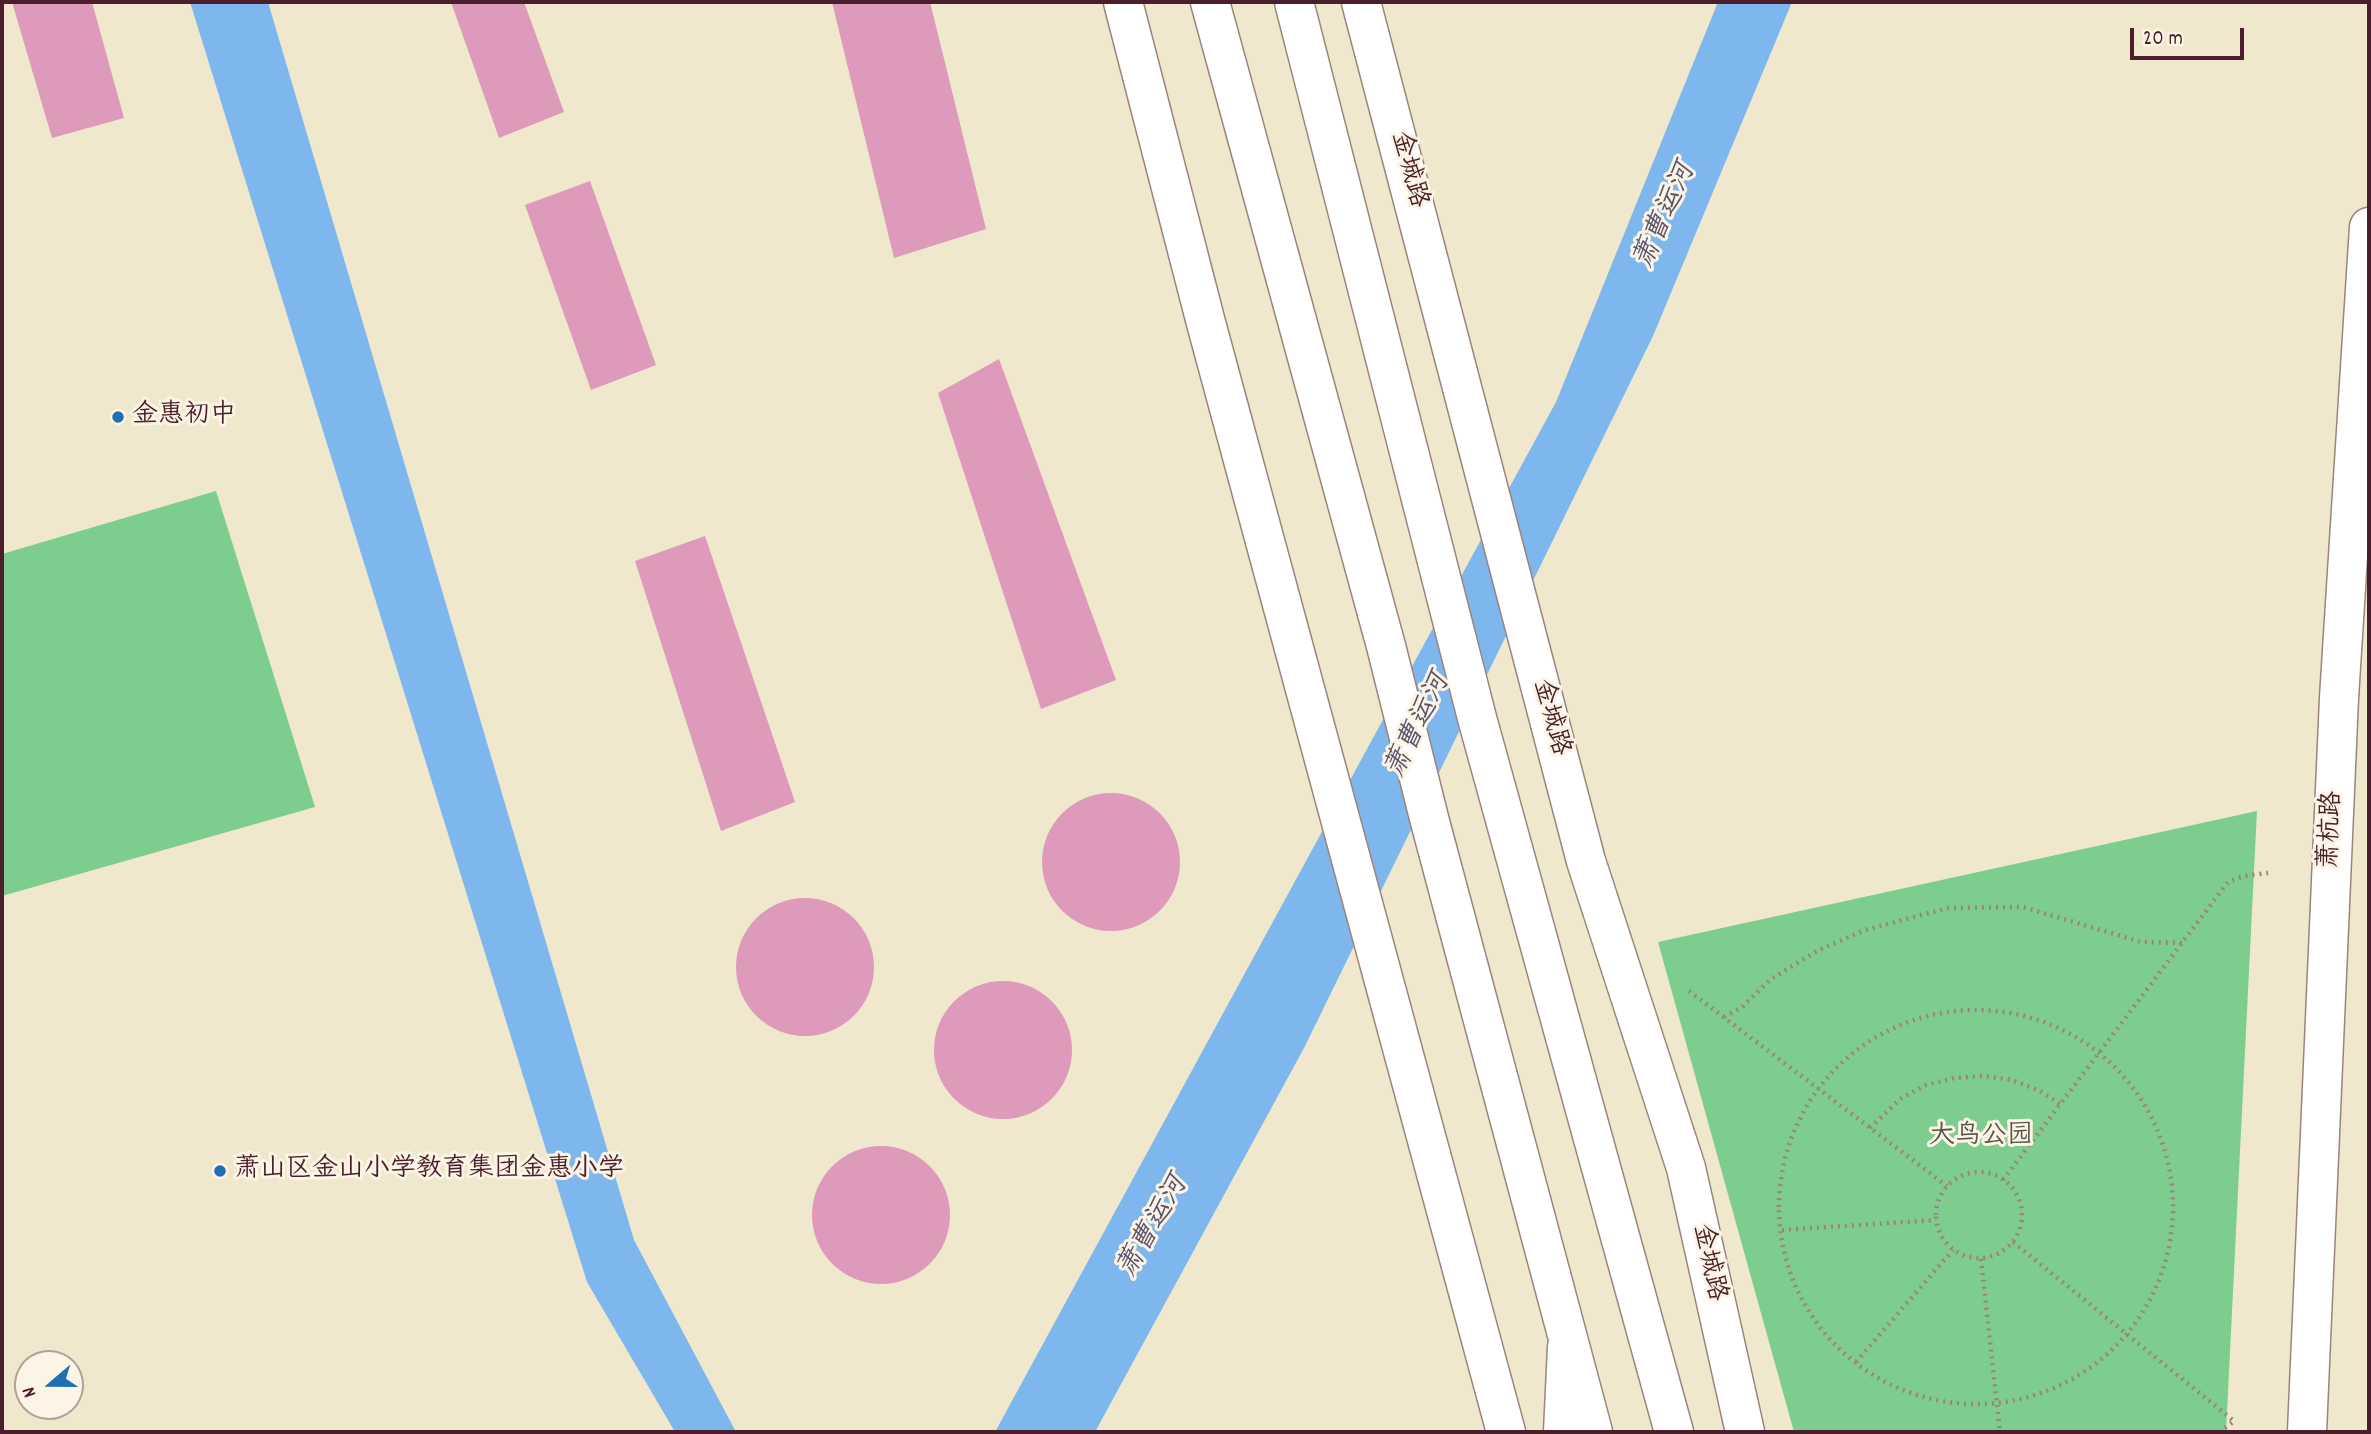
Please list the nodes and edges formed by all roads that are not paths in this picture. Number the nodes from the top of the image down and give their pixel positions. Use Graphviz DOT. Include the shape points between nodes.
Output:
graph roads {
  1 [pos="1123,2"];
  2 [pos="1210,2"];
  3 [pos="1294,2"];
  4 [pos="1361,2"];
  5 [pos="2369,228"];
  6 [pos="1568,1338"];
  7 [pos="1506,1432"];
  8 [pos="1563,1432"];
  9 [pos="1593,1432"];
  10 [pos="1674,1432"];
  11 [pos="1745,1432"];
  12 [pos="2306,1432"];
  1 -- 7 [label="main road"];
  2 -- 6 [label="main road"];
  3 -- 10 [label="main road" via="1477,718"];
  4 -- 11 [label="main road, 金城路" via="1586,861 1686,1168"];
  5 -- 12 [label="main road, 萧杭路" via="2339,698"];
  6 -- 8 [label="main road"];
  6 -- 9 [label="main road"];
}
